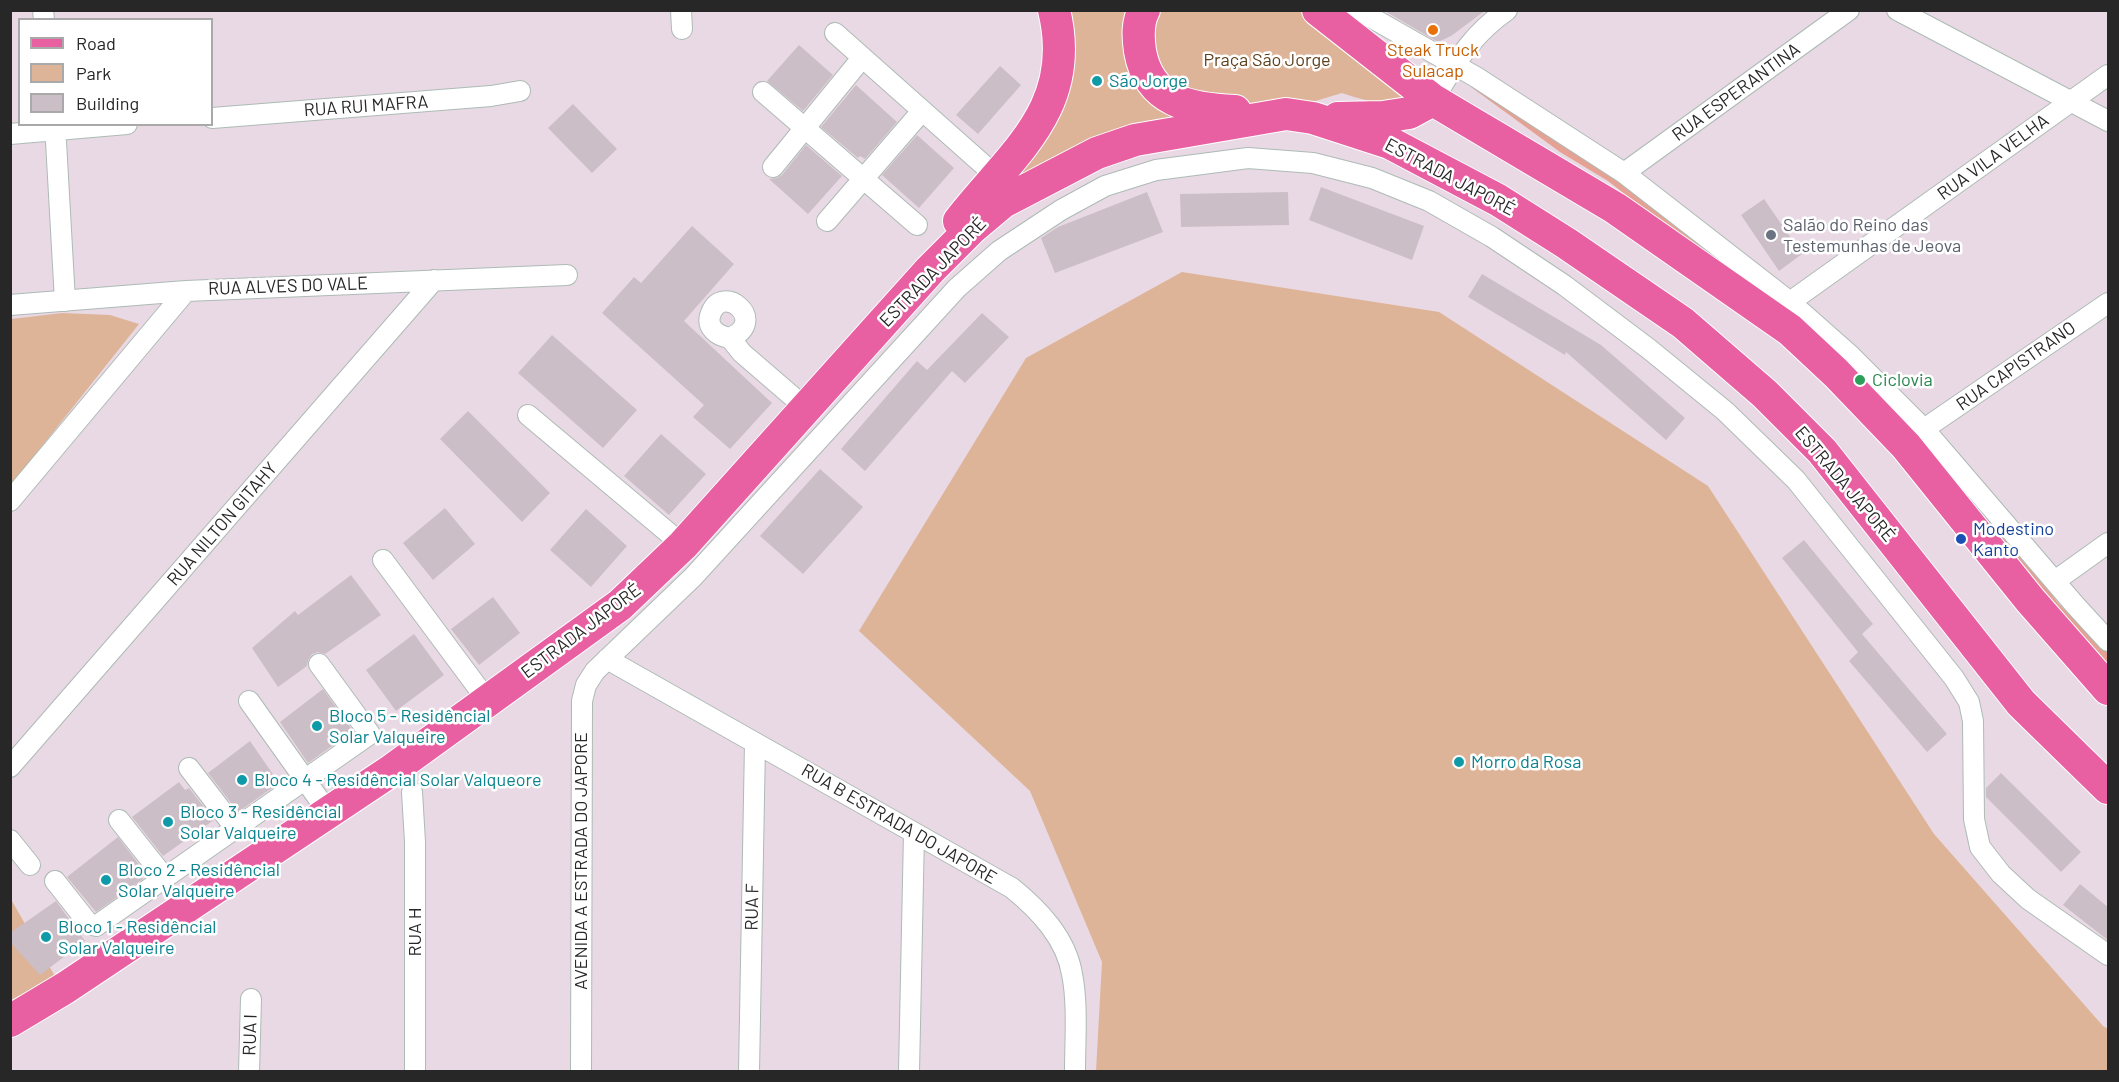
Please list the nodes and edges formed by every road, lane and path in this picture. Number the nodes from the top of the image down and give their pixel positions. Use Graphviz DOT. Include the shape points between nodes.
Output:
graph roads {
  1 [pos="1054,10"];
  2 [pos="1144,10"];
  3 [pos="1318,10"];
  4 [pos="1358,10"];
  5 [pos="1507,10"];
  6 [pos="1849,10"];
  7 [pos="1897,10"];
  8 [pos="834,33"];
  9 [pos="862,58"];
  10 [pos="1455,65"];
  11 [pos="2109,75"];
  12 [pos="520,91"];
  13 [pos="763,92"];
  14 [pos="1433,100"];
  15 [pos="2072,101"];
  16 [pos="922,111"];
  17 [pos="1299,116"];
  18 [pos="213,118"];
  19 [pos="2109,121"];
  20 [pos="80,126"];
  21 [pos="56,127"];
  22 [pos="805,130"];
  23 [pos="10,134"];
  24 [pos="773,167"];
  25 [pos="1624,173"];
  26 [pos="996,177"];
  27 [pos="864,178"];
  28 [pos="827,221"];
  29 [pos="917,225"];
  30 [pos="930,270"];
  31 [pos="567,275"];
  32 [pos="434,280"];
  33 [pos="186,291"];
  34 [pos="64,301"];
  35 [pos="1790,303"];
  36 [pos="2109,303"];
  37 [pos="10,305"];
  38 [pos="730,338"];
  39 [pos="807,409"];
  40 [pos="528,415"];
  41 [pos="1924,429"];
  42 [pos="10,501"];
  43 [pos="2109,543"];
  44 [pos="683,545"];
  45 [pos="383,560"];
  46 [pos="2055,581"];
  47 [pos="2109,641"];
  48 [pos="608,659"];
  49 [pos="319,664"];
  50 [pos="2109,689"];
  51 [pos="487,700"];
  52 [pos="249,701"];
  53 [pos="755,743"];
  54 [pos="10,767"];
  55 [pos="189,768"];
  56 [pos="306,781"];
  57 [pos="2109,788"];
  58 [pos="412,792"];
  59 [pos="328,812"];
  60 [pos="119,820"];
  61 [pos="236,829"];
  62 [pos="914,833"];
  63 [pos="10,840"];
  64 [pos="30,865"];
  65 [pos="165,878"];
  66 [pos="55,880"];
  67 [pos="2109,955"];
  68 [pos="251,999"];
  69 [pos="10,1021"];
  70 [pos="249,1071"];
  71 [pos="415,1071"];
  72 [pos="581,1071"];
  73 [pos="749,1071"];
  74 [pos="909,1071"];
  75 [pos="1075,1071"];
  1 -- 26 [label="main road" via="1058,48 1055,84 1047,109"];
  2 -- 17 [label="main road" via="1138,40 1142,62 1164,95 1199,108"];
  3 -- 14 [label="main road"];
  4 -- 10 [label="street"];
  5 -- 10 [label="street" via="1473,39"];
  6 -- 25 [label="street, RUA ESPERANTINA"];
  7 -- 15 [label="street"];
  8 -- 9 [label="street"];
  9 -- 16 [label="street"];
  9 -- 22 [label="street"];
  10 -- 14 [label="street"];
  10 -- 25 [label="street"];
  11 -- 15 [label="street, RUA VILA VELHA"];
  12 -- 18 [label="street, RUA RUI MAFRA"];
  13 -- 22 [label="street"];
  14 -- 17 [label="main road" via="1392,116"];
  14 -- 50 [label="main road" via="1615,208 1790,330 1906,446 2030,600"];
  15 -- 19 [label="street"];
  15 -- 35 [label="street, RUA VILA VELHA"];
  16 -- 26 [label="street"];
  16 -- 27 [label="street"];
  17 -- 30 [label="main road, ESTRADA JAPORÉ" via="1135,140 1097,153 1003,202"];
  17 -- 57 [label="main road, ESTRADA JAPORÉ" via="1390,143 1498,200 1683,323 1765,393 1822,451 2021,703"];
  20 -- 21 [label="street"];
  21 -- 23 [label="street"];
  21 -- 34 [label="street"];
  22 -- 24 [label="street"];
  22 -- 27 [label="street"];
  25 -- 35 [label="street"];
  26 -- 30 [label="main road" via="947,237"];
  27 -- 28 [label="street"];
  27 -- 29 [label="street"];
  30 -- 39 [label="main road, ESTRADA JAPORÉ"];
  31 -- 32 [label="street, RUA ALVES DO VALE"];
  32 -- 33 [label="street, RUA ALVES DO VALE"];
  32 -- 54 [label="street, RUA NILTON GITAHY"];
  33 -- 34 [label="street, RUA ALVES DO VALE"];
  33 -- 42 [label="street"];
  34 -- 37 [label="street, RUA ALVES DO VALE"];
  35 -- 41 [label="street" via="1850,355"];
  36 -- 41 [label="street, RUA CAPISTRANO"];
  38 -- 39 [label="street"];
  39 -- 44 [label="main road, ESTRADA JAPORÉ"];
  40 -- 44 [label="street"];
  41 -- 46 [label="street"];
  43 -- 46 [label="street"];
  44 -- 51 [label="main road, ESTRADA JAPORÉ" via="620,605"];
  45 -- 51 [label="street"];
  46 -- 47 [label="street"];
  48 -- 53 [label="street, RUA B ESTRADA DO JAPORE"];
  48 -- 67 [label="street, AVENIDA A ESTRADA DO JAPORE" via="693,576 957,288 999,250 1105,186 1156,170 1248,158 1313,163 1372,178 1429,201 1492,237 1649,349 1725,411 1796,480 1969,702 1974,742 1974,819 1980,847 2028,899"];
  48 -- 72 [label="street, AVENIDA A ESTRADA DO JAPORE" via="586,685 582,701"];
  49 -- 56 [label="street" via="370,734"];
  51 -- 59 [label="main road, ESTRADA JAPORÉ"];
  52 -- 56 [label="street"];
  53 -- 62 [label="street, RUA B ESTRADA DO JAPORE"];
  53 -- 73 [label="street, RUA F"];
  55 -- 61 [label="street"];
  56 -- 59 [label="street"];
  56 -- 61 [label="street"];
  58 -- 71 [label="street, RUA H"];
  59 -- 69 [label="main road, ESTRADA JAPORÉ"];
  60 -- 65 [label="street"];
  61 -- 65 [label="street"];
  62 -- 74 [label="street"];
  62 -- 75 [label="street, RUA B ESTRADA DO JAPORE" via="1012,888 1054,930 1072,974"];
  63 -- 64 [label="street"];
  65 -- 66 [label="street" via="96,926 89,924"];
  68 -- 70 [label="street, RUA I"];
}
